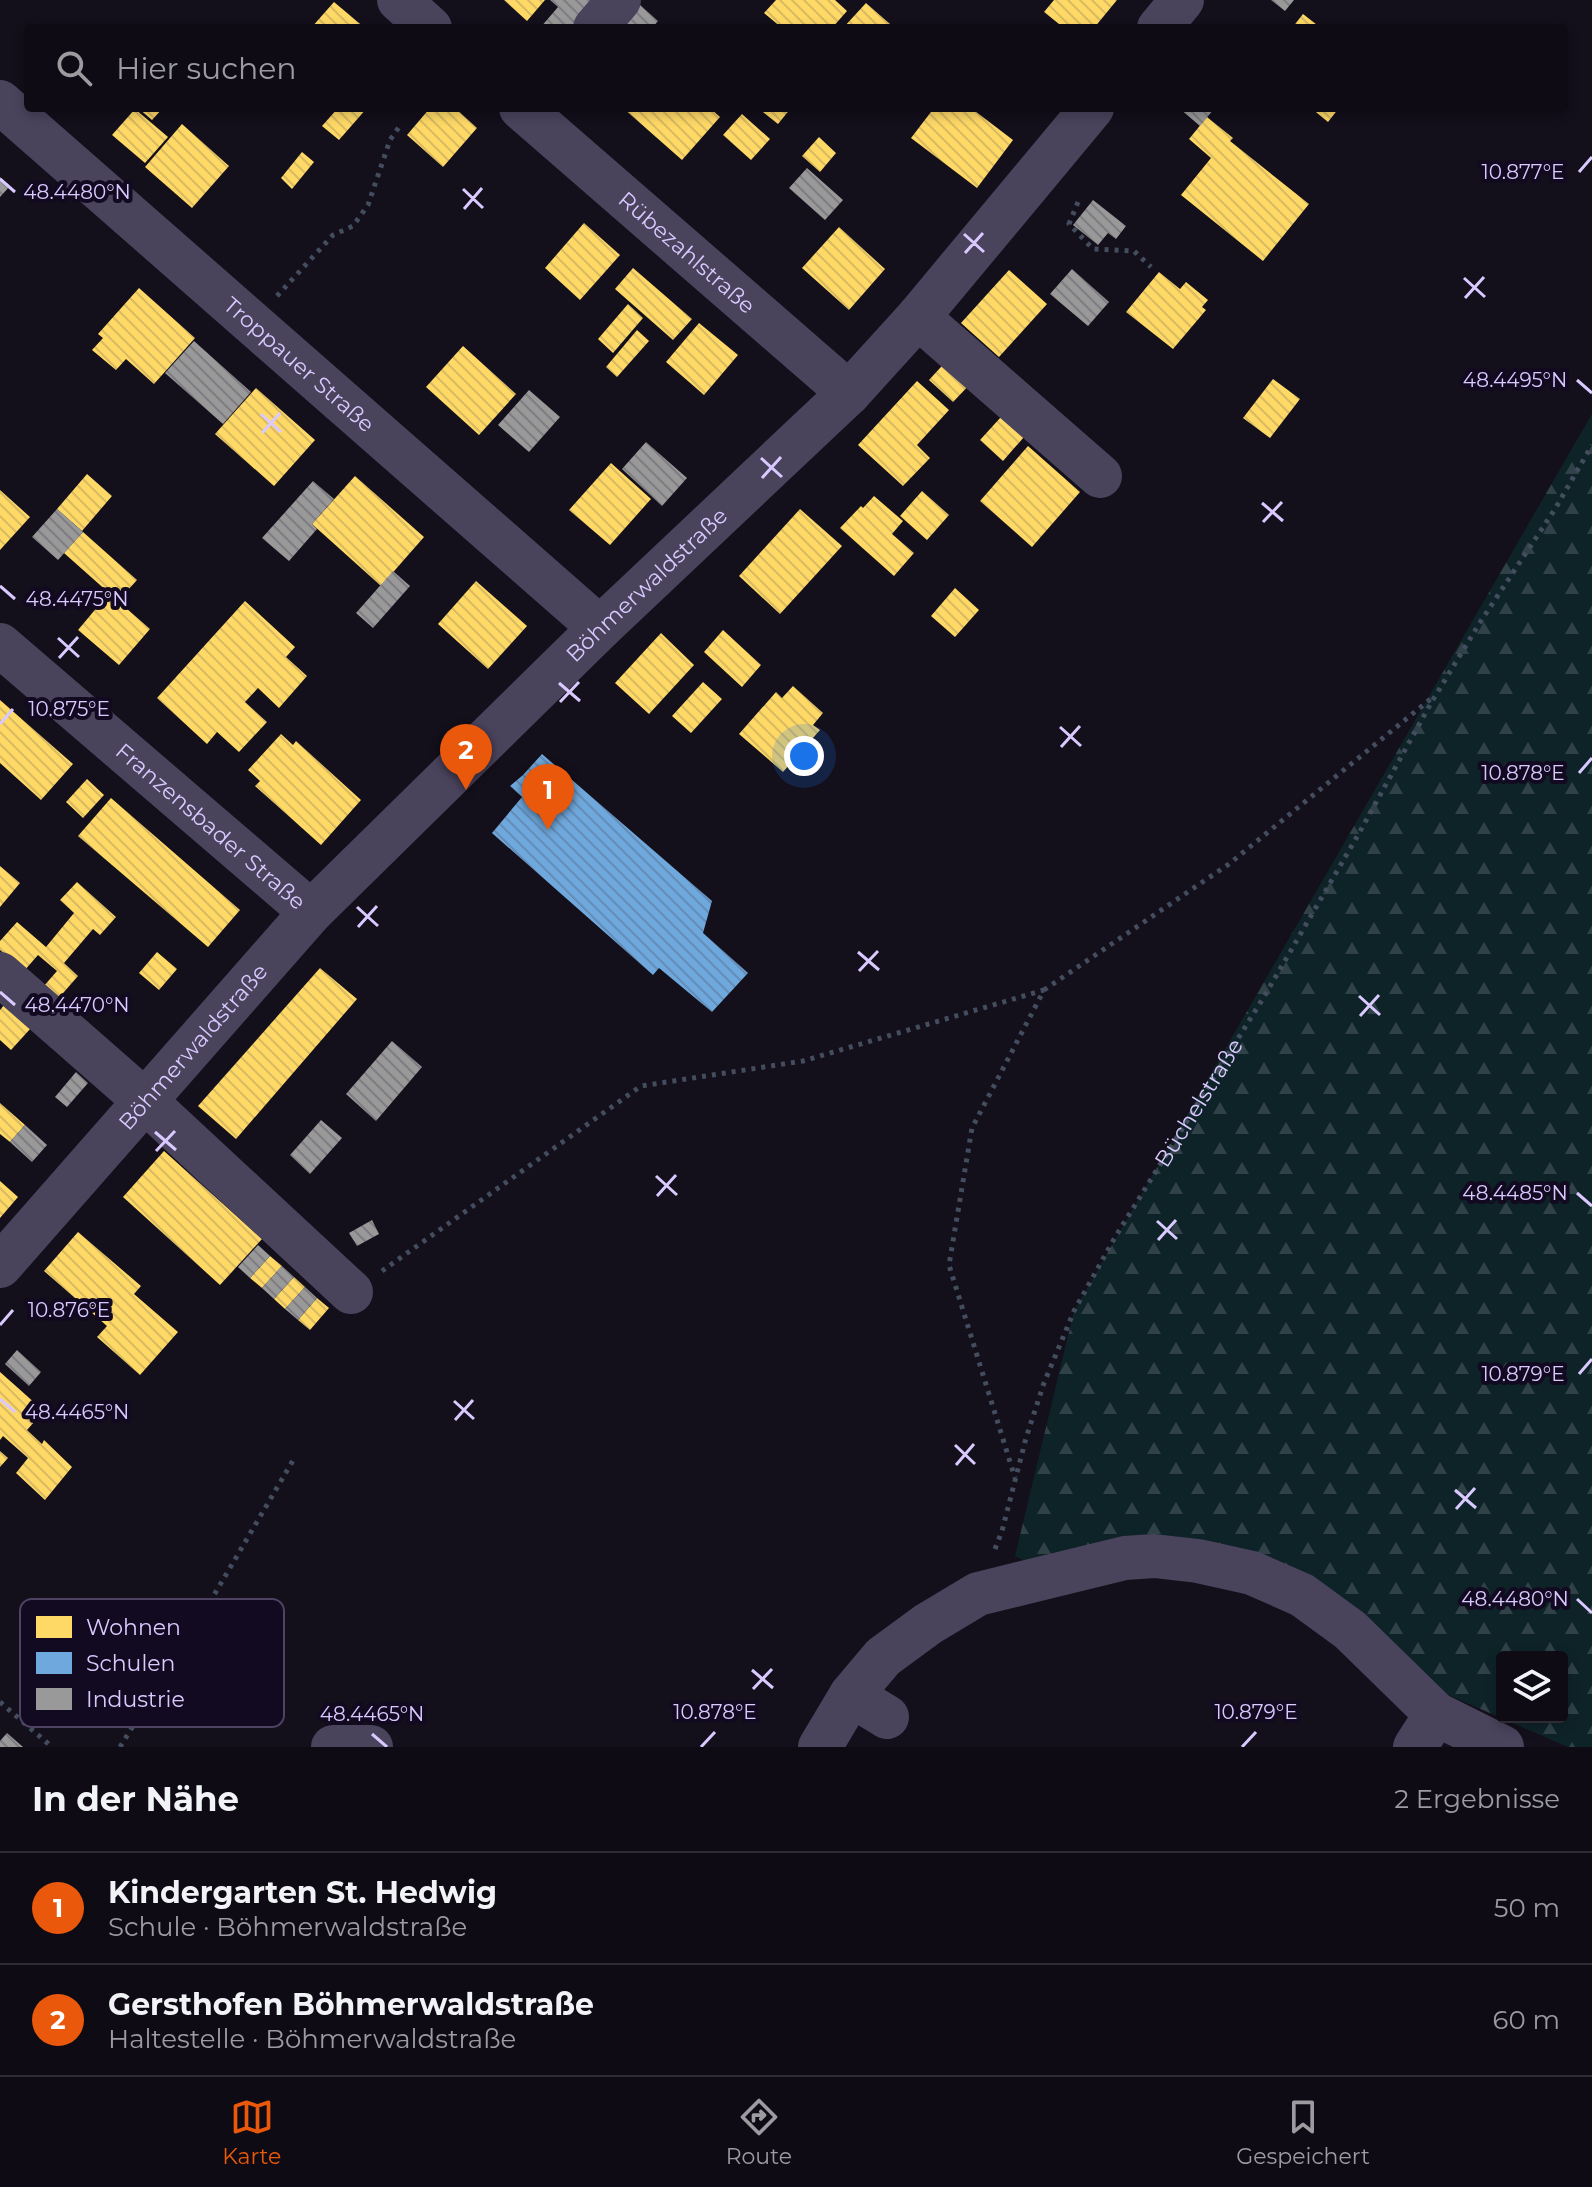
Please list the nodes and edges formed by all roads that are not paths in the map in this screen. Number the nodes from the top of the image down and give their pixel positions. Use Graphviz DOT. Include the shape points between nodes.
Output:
graph roads {
  1 [pos="399,0"];
  2 [pos="619,0"];
  3 [pos="1182,0"];
  4 [pos="426,24"];
  5 [pos="598,24"];
  6 [pos="1162,24"];
  7 [pos="0,102"];
  8 [pos="527,112"];
  9 [pos="1089,112"];
  10 [pos="918,317"];
  11 [pos="849,393"];
  12 [pos="1100,476"];
  13 [pos="600,628"];
  14 [pos="0,645"];
  15 [pos="311,912"];
  16 [pos="0,974"];
  17 [pos="145,1101"];
  18 [pos="0,1266"];
  19 [pos="351,1292"];
  20 [pos="1426,1731"];
  21 [pos="333,1747"];
  22 [pos="371,1747"];
  23 [pos="820,1747"];
  24 [pos="1502,1747"];
  1 -- 4 [label="street"];
  2 -- 5 [label="street"];
  3 -- 6 [label="street"];
  7 -- 13 [label="street, Troppauer Straße"];
  8 -- 11 [label="street, Rübezahlstraße"];
  9 -- 10 [label="street, Böhmerwaldstraße"];
  10 -- 11 [label="street, Böhmerwaldstraße"];
  10 -- 12 [label="street"];
  11 -- 13 [label="street, Böhmerwaldstraße"];
  13 -- 15 [label="street, Böhmerwaldstraße"];
  14 -- 15 [label="street, Franzensbader Straße"];
  15 -- 17 [label="street, Böhmerwaldstraße"];
  16 -- 17 [label="street"];
  17 -- 18 [label="street, Böhmerwaldstraße"];
  17 -- 19 [label="street"];
  20 -- 23 [label="street" via="1350,1630 1302,1595 1252,1573 1154,1556 978,1594 943,1633 883,1657 869,1706"];
  20 -- 24 [label="street"];
  21 -- 22 [label="street"];
}
